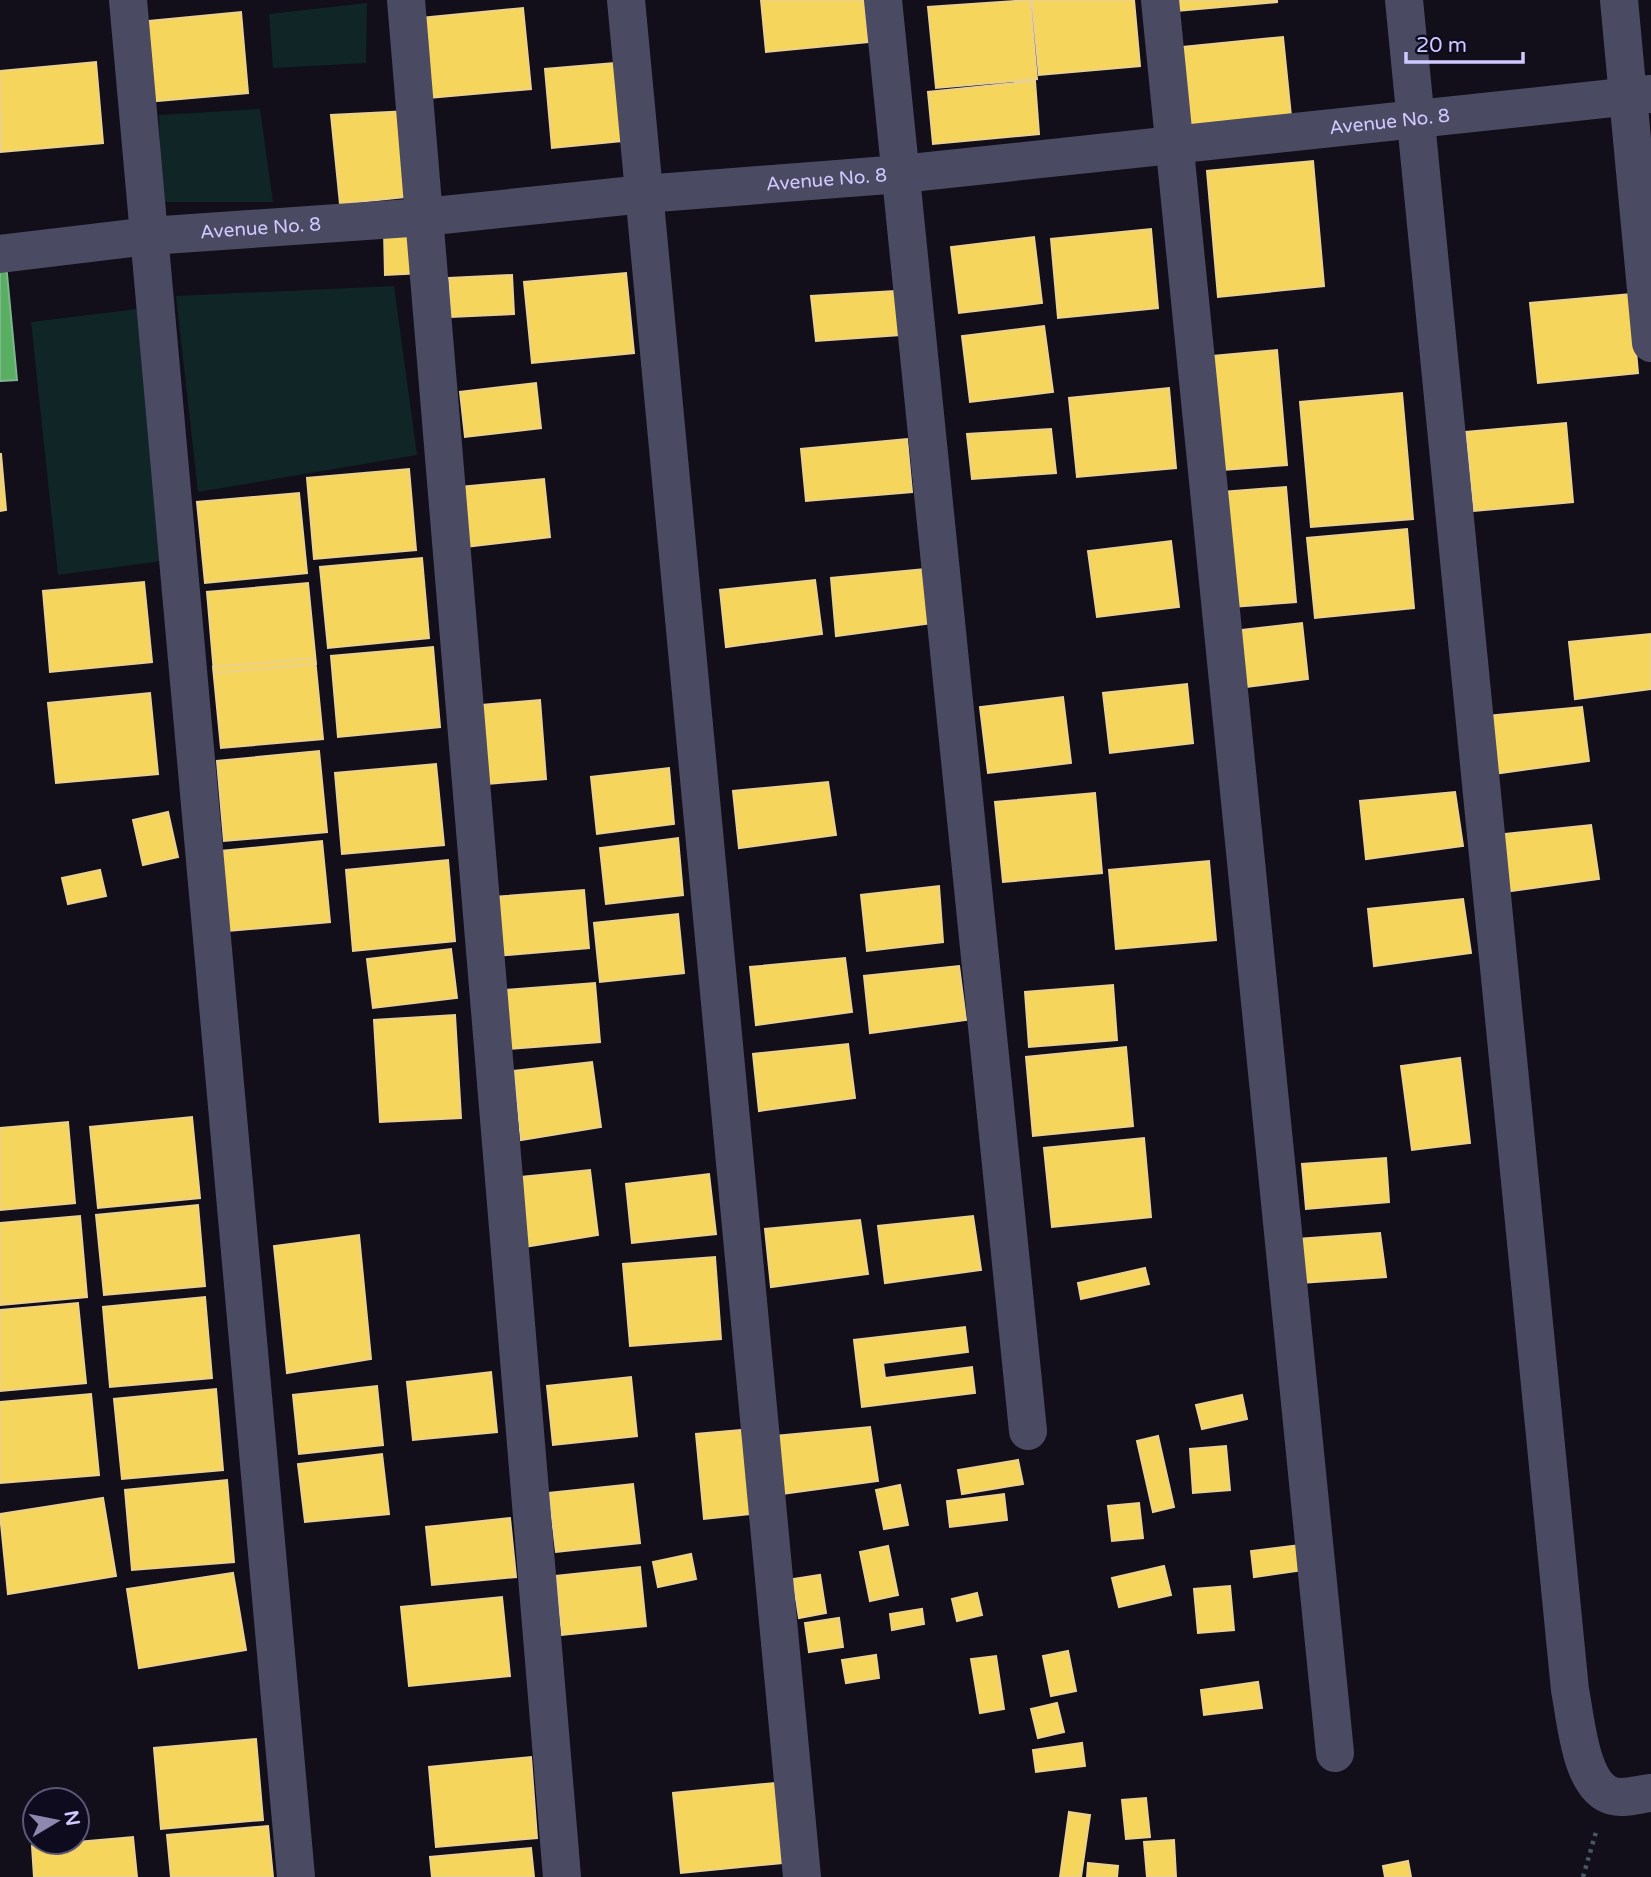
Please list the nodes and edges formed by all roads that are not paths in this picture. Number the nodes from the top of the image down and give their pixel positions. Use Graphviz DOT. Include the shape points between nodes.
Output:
graph roads {
  1 [pos="128,0"];
  2 [pos="406,0"];
  3 [pos="626,0"];
  4 [pos="883,0"];
  5 [pos="1160,0"];
  6 [pos="1404,0"];
  7 [pos="1619,0"];
  8 [pos="1640,95"];
  9 [pos="1416,118"];
  10 [pos="1175,145"];
  11 [pos="901,174"];
  12 [pos="644,194"];
  13 [pos="424,217"];
  14 [pos="149,236"];
  15 [pos="0,254"];
  16 [pos="1651,343"];
  17 [pos="1028,1431"];
  18 [pos="1335,1753"];
  19 [pos="1651,1793"];
  20 [pos="296,1877"];
  21 [pos="562,1877"];
  22 [pos="802,1877"];
  1 -- 14 [label="street"];
  2 -- 13 [label="street"];
  3 -- 12 [label="street"];
  4 -- 11 [label="street"];
  5 -- 10 [label="street"];
  6 -- 9 [label="street"];
  7 -- 8 [label="street"];
  8 -- 9 [label="street, Avenue No. 8"];
  8 -- 16 [label="street"];
  9 -- 10 [label="street, Avenue No. 8"];
  9 -- 19 [label="street" via="1570,1690 1586,1768 1598,1789 1614,1797"];
  10 -- 11 [label="street, Avenue No. 8"];
  10 -- 18 [label="street"];
  11 -- 12 [label="street, Avenue No. 8"];
  11 -- 17 [label="street"];
  12 -- 13 [label="street, Avenue No. 8"];
  12 -- 22 [label="street"];
  13 -- 14 [label="street, Avenue No. 8"];
  13 -- 21 [label="street"];
  14 -- 15 [label="street, Avenue No. 8"];
  14 -- 20 [label="street"];
}
